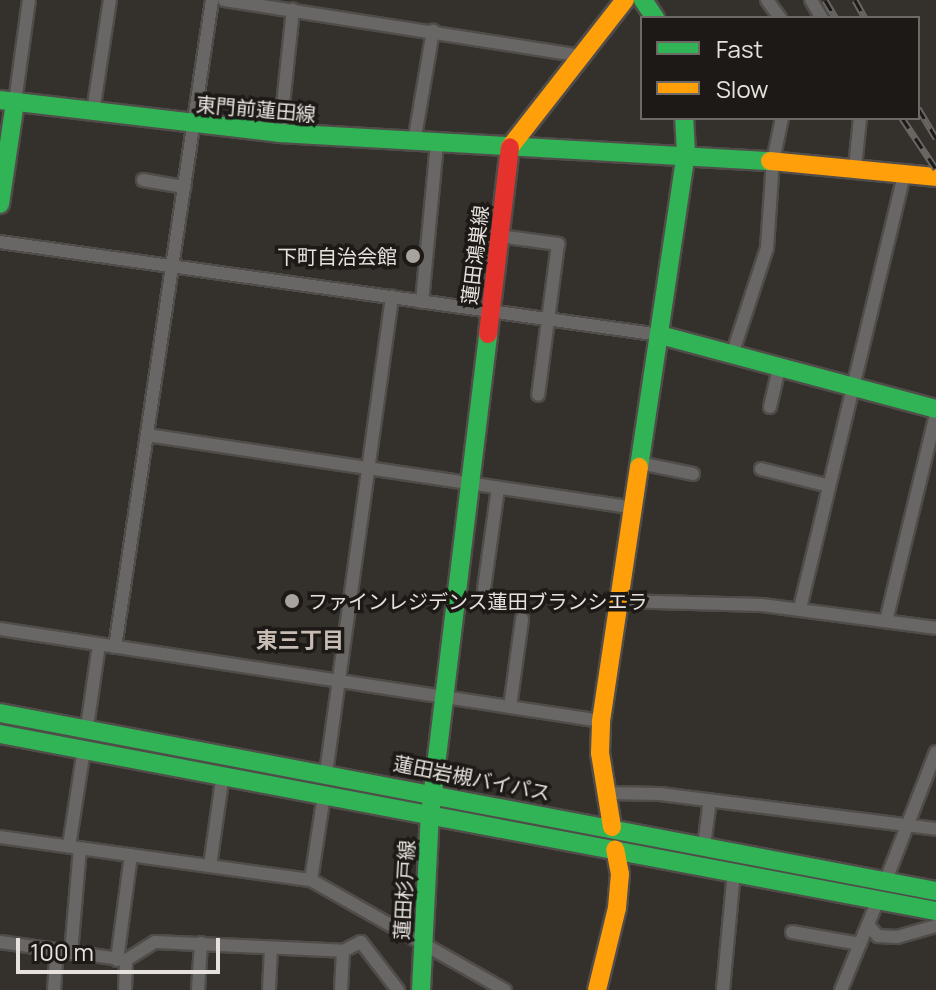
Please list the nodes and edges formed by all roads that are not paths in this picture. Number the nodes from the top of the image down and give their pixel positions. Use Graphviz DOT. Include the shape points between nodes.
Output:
graph roads {
  1 [pos="29,0"];
  2 [pos="110,0"];
  3 [pos="212,0"];
  4 [pos="224,0"];
  5 [pos="625,0"];
  6 [pos="293,10"];
  7 [pos="433,31"];
  8 [pos="582,56"];
  9 [pos="7,101"];
  10 [pos="93,112"];
  11 [pos="684,120"];
  12 [pos="782,120"];
  13 [pos="860,120"];
  14 [pos="194,126"];
  15 [pos="280,133"];
  16 [pos="414,142"];
  17 [pos="437,143"];
  18 [pos="510,147"];
  19 [pos="686,153"];
  20 [pos="773,161"];
  21 [pos="855,168"];
  22 [pos="904,174"];
  23 [pos="936,177"];
  24 [pos="143,180"];
  25 [pos="184,187"];
  26 [pos="0,204"];
  27 [pos="499,236"];
  28 [pos="0,242"];
  29 [pos="172,266"];
  30 [pos="392,297"];
  31 [pos="422,302"];
  32 [pos="490,311"];
  33 [pos="550,320"];
  34 [pos="660,335"];
  35 [pos="732,355"];
  36 [pos="779,368"];
  37 [pos="854,387"];
  38 [pos="538,395"];
  39 [pos="770,407"];
  40 [pos="936,409"];
  41 [pos="936,415"];
  42 [pos="147,435"];
  43 [pos="639,463"];
  44 [pos="368,468"];
  45 [pos="761,469"];
  46 [pos="693,474"];
  47 [pos="469,483"];
  48 [pos="829,486"];
  49 [pos="498,488"];
  50 [pos="633,508"];
  51 [pos="484,589"];
  52 [pos="620,601"];
  53 [pos="800,608"];
  54 [pos="522,619"];
  55 [pos="886,621"];
  56 [pos="936,628"];
  57 [pos="0,629"];
  58 [pos="99,645"];
  59 [pos="115,647"];
  60 [pos="339,680"];
  61 [pos="444,695"];
  62 [pos="510,707"];
  63 [pos="0,713"];
  64 [pos="601,721"];
  65 [pos="87,727"];
  66 [pos="0,734"];
  67 [pos="84,749"];
  68 [pos="936,752"];
  69 [pos="326,773"];
  70 [pos="223,774"];
  71 [pos="932,776"];
  72 [pos="433,793"];
  73 [pos="608,793"];
  74 [pos="324,795"];
  75 [pos="710,800"];
  76 [pos="430,815"];
  77 [pos="905,826"];
  78 [pos="612,827"];
  79 [pos="936,829"];
  80 [pos="0,837"];
  81 [pos="704,846"];
  82 [pos="74,847"];
  83 [pos="615,849"];
  84 [pos="131,855"];
  85 [pos="210,866"];
  86 [pos="734,872"];
  87 [pos="311,880"];
  88 [pos="886,880"];
  89 [pos="936,891"];
  90 [pos="878,900"];
  91 [pos="936,911"];
  92 [pos="868,925"];
  93 [pos="936,926"];
  94 [pos="792,932"];
  95 [pos="0,942"];
  96 [pos="201,943"];
  97 [pos="860,944"];
  98 [pos="423,945"];
  99 [pos="271,948"];
  100 [pos="343,951"];
  101 [pos="64,952"];
  102 [pos="121,960"];
  103 [pos="54,990"];
  104 [pos="125,990"];
  105 [pos="198,990"];
  106 [pos="269,990"];
  107 [pos="341,990"];
  108 [pos="398,990"];
  109 [pos="421,990"];
  110 [pos="505,990"];
  111 [pos="597,990"];
  112 [pos="723,990"];
  113 [pos="841,990"];
  1 -- 9 [label="street"];
  2 -- 10 [label="street"];
  3 -- 14 [label="street"];
  4 -- 6 [label="street"];
  5 -- 8 [label="main road"];
  6 -- 7 [label="street"];
  6 -- 15 [label="street"];
  7 -- 8 [label="street"];
  7 -- 16 [label="street"];
  8 -- 18 [label="main road"];
  9 -- 10 [label="main road, 東門前蓮田線"];
  9 -- 26 [label="main road"];
  10 -- 14 [label="main road, 東門前蓮田線"];
  11 -- 19 [label="main road"];
  12 -- 20 [label="street"];
  13 -- 21 [label="street"];
  14 -- 15 [label="main road, 東門前蓮田線"];
  14 -- 25 [label="street"];
  15 -- 16 [label="main road, 東門前蓮田線"];
  16 -- 17 [label="main road, 東門前蓮田線"];
  17 -- 18 [label="main road, 東門前蓮田線"];
  17 -- 31 [label="street"];
  18 -- 19 [label="main road"];
  18 -- 27 [label="main road, 蓮田鴻巣線"];
  19 -- 20 [label="main road"];
  19 -- 34 [label="main road"];
  20 -- 21 [label="main road"];
  20 -- 35 [label="street" via="767,248"];
  21 -- 22 [label="main road"];
  22 -- 23 [label="main road"];
  22 -- 37 [label="street"];
  24 -- 25 [label="street"];
  25 -- 29 [label="street"];
  27 -- 32 [label="main road, 蓮田鴻巣線"];
  27 -- 33 [label="street" via="558,244"];
  28 -- 29 [label="street"];
  29 -- 30 [label="street"];
  29 -- 42 [label="street"];
  30 -- 31 [label="street"];
  30 -- 44 [label="street"];
  31 -- 32 [label="street"];
  32 -- 33 [label="street"];
  32 -- 47 [label="main road, 蓮田鴻巣線"];
  33 -- 34 [label="street"];
  33 -- 38 [label="street"];
  34 -- 35 [label="main road"];
  34 -- 43 [label="main road"];
  35 -- 36 [label="main road"];
  36 -- 37 [label="main road"];
  36 -- 39 [label="street"];
  37 -- 40 [label="main road"];
  37 -- 48 [label="street"];
  41 -- 55 [label="street"];
  42 -- 44 [label="street"];
  42 -- 59 [label="street"];
  43 -- 46 [label="street"];
  43 -- 50 [label="main road"];
  44 -- 47 [label="street"];
  44 -- 60 [label="street"];
  45 -- 48 [label="street"];
  47 -- 49 [label="street"];
  47 -- 61 [label="main road, 蓮田鴻巣線"];
  48 -- 53 [label="street"];
  49 -- 50 [label="street"];
  49 -- 51 [label="street"];
  50 -- 52 [label="main road"];
  52 -- 53 [label="street"];
  52 -- 64 [label="main road"];
  53 -- 55 [label="street"];
  54 -- 62 [label="street"];
  55 -- 56 [label="street"];
  57 -- 58 [label="street"];
  58 -- 59 [label="street"];
  58 -- 65 [label="street"];
  59 -- 60 [label="street"];
  60 -- 61 [label="street"];
  60 -- 69 [label="street"];
  61 -- 62 [label="street"];
  61 -- 72 [label="main road, 蓮田鴻巣線"];
  62 -- 64 [label="street"];
  63 -- 65 [label="main road, 蓮田岩槻バイパス"];
  64 -- 73 [label="main road" via="600,753"];
  65 -- 69 [label="main road, 蓮田岩槻バイパス"];
  66 -- 67 [label="main road"];
  67 -- 70 [label="main road"];
  67 -- 82 [label="street"];
  68 -- 71 [label="street"];
  69 -- 72 [label="main road, 蓮田岩槻バイパス"];
  70 -- 74 [label="main road"];
  70 -- 85 [label="street"];
  71 -- 77 [label="street"];
  72 -- 76 [label="main road, 蓮田杉戸線"];
  72 -- 78 [label="main road, 蓮田岩槻バイパス"];
  73 -- 75 [label="street"];
  73 -- 78 [label="main road"];
  74 -- 76 [label="main road"];
  74 -- 87 [label="street"];
  75 -- 77 [label="street"];
  75 -- 81 [label="street"];
  76 -- 83 [label="main road"];
  76 -- 98 [label="main road, 蓮田杉戸線"];
  77 -- 79 [label="street"];
  77 -- 88 [label="street"];
  78 -- 81 [label="main road, 蓮田岩槻バイパス"];
  80 -- 82 [label="street"];
  81 -- 88 [label="main road, 蓮田岩槻バイパス"];
  82 -- 84 [label="street"];
  82 -- 101 [label="street"];
  83 -- 86 [label="main road"];
  83 -- 111 [label="main road" via="620,874 617,908"];
  84 -- 85 [label="street"];
  84 -- 102 [label="street"];
  85 -- 87 [label="street"];
  86 -- 90 [label="main road"];
  86 -- 112 [label="street"];
  87 -- 98 [label="street"];
  88 -- 89 [label="main road, 蓮田岩槻バイパス"];
  90 -- 91 [label="main road"];
  90 -- 92 [label="street"];
  92 -- 93 [label="street" via="878,936 897,937"];
  92 -- 97 [label="street"];
  94 -- 97 [label="street"];
  95 -- 101 [label="street"];
  96 -- 99 [label="street"];
  96 -- 102 [label="street" via="155,942"];
  96 -- 105 [label="street"];
  97 -- 113 [label="street"];
  98 -- 109 [label="main road, 蓮田杉戸線"];
  98 -- 110 [label="street"];
  99 -- 100 [label="street"];
  99 -- 106 [label="street"];
  100 -- 107 [label="street"];
  100 -- 108 [label="street" via="361,942"];
  101 -- 102 [label="street"];
  101 -- 103 [label="street"];
  102 -- 104 [label="street"];
}
